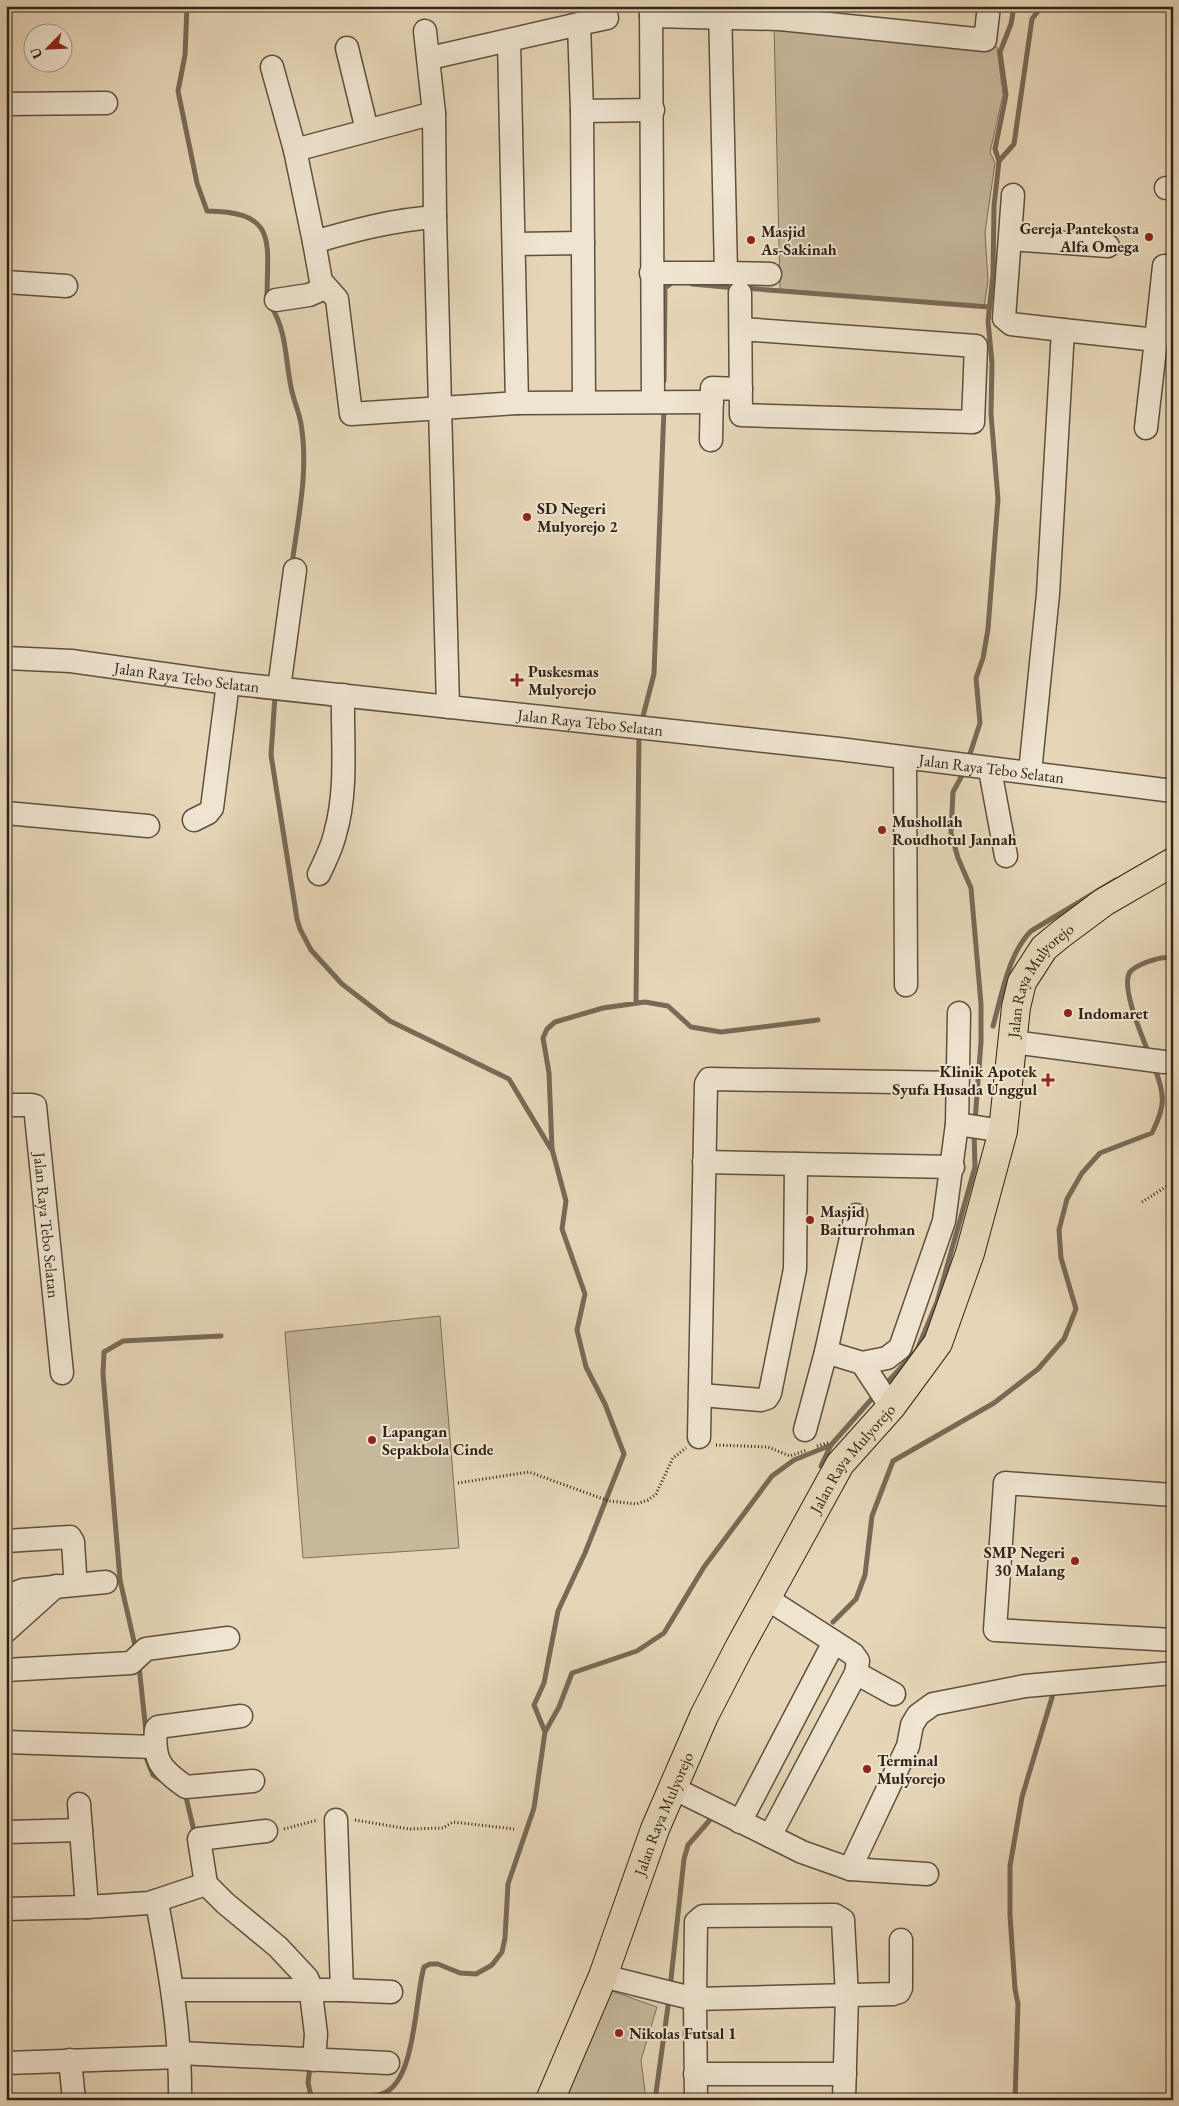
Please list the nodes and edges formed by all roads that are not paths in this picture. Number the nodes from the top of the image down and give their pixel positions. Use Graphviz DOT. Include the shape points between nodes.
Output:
graph roads {
  1 [pos="989,6"];
  2 [pos="651,11"];
  3 [pos="720,11"];
  4 [pos="780,12"];
  5 [pos="607,18"];
  6 [pos="579,24"];
  7 [pos="425,31"];
  8 [pos="509,41"];
  9 [pos="347,48"];
  10 [pos="430,58"];
  11 [pos="272,67"];
  12 [pos="106,103"];
  13 [pos="6,104"];
  14 [pos="582,110"];
  15 [pos="653,110"];
  16 [pos="434,113"];
  17 [pos="367,130"];
  18 [pos="295,150"];
  19 [pos="1013,196"];
  20 [pos="435,217"];
  21 [pos="1011,239"];
  22 [pos="314,242"];
  23 [pos="583,243"];
  24 [pos="515,244"];
  25 [pos="1108,246"];
  26 [pos="1164,266"];
  27 [pos="651,273"];
  28 [pos="726,273"];
  29 [pos="770,274"];
  30 [pos="6,282"];
  31 [pos="66,286"];
  32 [pos="325,288"];
  33 [pos="740,293"];
  34 [pos="276,300"];
  35 [pos="742,329"];
  36 [pos="1063,330"];
  37 [pos="1156,340"];
  38 [pos="741,389"];
  39 [pos="653,395"];
  40 [pos="584,402"];
  41 [pos="712,402"];
  42 [pos="517,403"];
  43 [pos="440,408"];
  44 [pos="741,415"];
  45 [pos="1146,428"];
  46 [pos="711,440"];
  47 [pos="295,570"];
  48 [pos="6,658"];
  49 [pos="228,683"];
  50 [pos="279,688"];
  51 [pos="343,695"];
  52 [pos="448,707"];
  53 [pos="905,758"];
  54 [pos="984,769"];
  55 [pos="1030,772"];
  56 [pos="1173,791"];
  57 [pos="6,813"];
  58 [pos="194,820"];
  59 [pos="148,826"];
  60 [pos="1006,856"];
  61 [pos="1173,862"];
  62 [pos="320,874"];
  63 [pos="906,985"];
  64 [pos="959,1012"];
  65 [pos="1013,1042"];
  66 [pos="1164,1062"];
  67 [pos="957,1083"];
  68 [pos="6,1106"];
  69 [pos="978,1127"];
  70 [pos="704,1162"];
  71 [pos="796,1164"];
  72 [pos="953,1167"];
  73 [pos="856,1215"];
  74 [pos="826,1352"];
  75 [pos="62,1373"];
  76 [pos="877,1385"];
  77 [pos="701,1395"];
  78 [pos="804,1430"];
  79 [pos="701,1442"];
  80 [pos="1173,1494"];
  81 [pos="6,1541"];
  82 [pos="75,1574"];
  83 [pos="106,1582"];
  84 [pos="56,1586"];
  85 [pos="766,1598"];
  86 [pos="6,1602"];
  87 [pos="6,1631"];
  88 [pos="228,1638"];
  89 [pos="1173,1640"];
  90 [pos="834,1642"];
  91 [pos="6,1670"];
  92 [pos="856,1673"];
  93 [pos="1173,1674"];
  94 [pos="908,1701"];
  95 [pos="241,1716"];
  96 [pos="6,1742"];
  97 [pos="154,1747"];
  98 [pos="253,1781"];
  99 [pos="673,1788"];
  100 [pos="79,1804"];
  101 [pos="336,1820"];
  102 [pos="740,1822"];
  103 [pos="81,1830"];
  104 [pos="266,1831"];
  105 [pos="8,1832"];
  106 [pos="770,1836"];
  107 [pos="850,1869"];
  108 [pos="927,1874"];
  109 [pos="204,1884"];
  110 [pos="155,1901"];
  111 [pos="87,1908"];
  112 [pos="6,1909"];
  113 [pos="901,1940"];
  114 [pos="602,1976"];
  115 [pos="173,1990"];
  116 [pos="308,1990"];
  117 [pos="342,1990"];
  118 [pos="391,1992"];
  119 [pos="677,1995"];
  120 [pos="847,1996"];
  121 [pos="180,2055"];
  122 [pos="70,2060"];
  123 [pos="311,2060"];
  124 [pos="6,2063"];
  125 [pos="388,2063"];
  126 [pos="695,2074"];
  127 [pos="845,2074"];
  128 [pos="74,2100"];
  129 [pos="180,2100"];
  130 [pos="550,2100"];
  131 [pos="696,2100"];
  132 [pos="844,2100"];
  1 -- 4 [label="street" via="985,40"];
  2 -- 3 [label="street"];
  2 -- 15 [label="street"];
  3 -- 4 [label="street"];
  3 -- 28 [label="street"];
  5 -- 6 [label="street"];
  6 -- 8 [label="street"];
  6 -- 14 [label="street"];
  7 -- 10 [label="street"];
  8 -- 10 [label="street"];
  8 -- 24 [label="street"];
  9 -- 17 [label="street"];
  10 -- 16 [label="street"];
  11 -- 18 [label="street"];
  12 -- 13 [label="street"];
  14 -- 15 [label="street"];
  14 -- 23 [label="street"];
  15 -- 27 [label="street"];
  16 -- 17 [label="street"];
  16 -- 20 [label="street"];
  17 -- 18 [label="street"];
  18 -- 22 [label="street"];
  19 -- 21 [label="street"];
  20 -- 22 [label="street" via="371,225"];
  20 -- 43 [label="street"];
  21 -- 25 [label="street"];
  21 -- 36 [label="street" via="1006,322"];
  22 -- 32 [label="street" via="320,281"];
  23 -- 24 [label="street"];
  23 -- 40 [label="street"];
  24 -- 42 [label="street"];
  26 -- 37 [label="street"];
  27 -- 28 [label="street"];
  27 -- 39 [label="street"];
  28 -- 29 [label="street"];
  30 -- 31 [label="street"];
  32 -- 34 [label="street" via="309,295"];
  32 -- 43 [label="street" via="337,299 351,414"];
  33 -- 35 [label="street"];
  35 -- 38 [label="street"];
  35 -- 44 [label="street" via="976,346 973,422"];
  36 -- 37 [label="street"];
  36 -- 55 [label="street" via="1046,614"];
  37 -- 45 [label="street"];
  38 -- 41 [label="street"];
  38 -- 44 [label="street"];
  39 -- 40 [label="street"];
  39 -- 41 [label="street"];
  40 -- 42 [label="street"];
  41 -- 44 [label="street"];
  41 -- 46 [label="street"];
  42 -- 43 [label="street"];
  43 -- 52 [label="street"];
  47 -- 50 [label="street"];
  48 -- 49 [label="street, Jalan Raya Tebo Selatan" via="71,662"];
  49 -- 50 [label="street, Jalan Raya Tebo Selatan"];
  49 -- 58 [label="street" via="212,808"];
  50 -- 51 [label="street, Jalan Raya Tebo Selatan"];
  51 -- 52 [label="street, Jalan Raya Tebo Selatan"];
  51 -- 62 [label="street" via="339,816"];
  52 -- 53 [label="street, Jalan Raya Tebo Selatan"];
  53 -- 54 [label="street, Jalan Raya Tebo Selatan"];
  53 -- 63 [label="street"];
  54 -- 55 [label="street, Jalan Raya Tebo Selatan"];
  54 -- 60 [label="street"];
  55 -- 56 [label="street, Jalan Raya Tebo Selatan"];
  57 -- 59 [label="street"];
  61 -- 65 [label="main road, Jalan Raya Mulyorejo" via="1104,902 1044,948 1022,982"];
  64 -- 67 [label="street"];
  65 -- 66 [label="street"];
  65 -- 69 [label="main road, Jalan Raya Mulyorejo"];
  67 -- 69 [label="street"];
  67 -- 70 [label="street" via="709,1079 706,1084"];
  68 -- 75 [label="street, Jalan Raya Tebo Selatan" via="35,1106"];
  69 -- 72 [label="street"];
  69 -- 76 [label="main road, Jalan Raya Mulyorejo" via="970,1253 938,1343"];
  70 -- 71 [label="street"];
  70 -- 77 [label="street"];
  71 -- 72 [label="street"];
  71 -- 77 [label="street" via="795,1269 770,1393 761,1400"];
  72 -- 76 [label="street" via="944,1221 900,1348 887,1358"];
  73 -- 74 [label="street"];
  74 -- 76 [label="street"];
  74 -- 78 [label="street"];
  76 -- 85 [label="main road, Jalan Raya Mulyorejo" via="840,1464"];
  77 -- 79 [label="street"];
  80 -- 89 [label="street" via="1005,1483 995,1630"];
  81 -- 82 [label="street" via="70,1538"];
  83 -- 84 [label="street"];
  84 -- 86 [label="street" via="23,1590"];
  84 -- 87 [label="street"];
  85 -- 90 [label="street"];
  85 -- 99 [label="main road, Jalan Raya Mulyorejo" via="704,1716"];
  88 -- 91 [label="street" via="146,1649 131,1663"];
  90 -- 92 [label="street" via="858,1661"];
  90 -- 102 [label="street"];
  92 -- 94 [label="street"];
  92 -- 106 [label="street"];
  93 -- 94 [label="street" via="1026,1686 932,1704"];
  94 -- 107 [label="street" via="918,1715 912,1725 908,1746"];
  95 -- 97 [label="street" via="161,1725 156,1729"];
  96 -- 97 [label="street"];
  97 -- 98 [label="street" via="158,1762 186,1787"];
  99 -- 102 [label="street"];
  99 -- 114 [label="main road, Jalan Raya Mulyorejo"];
  100 -- 103 [label="street"];
  101 -- 117 [label="street"];
  102 -- 106 [label="street"];
  103 -- 105 [label="street"];
  103 -- 111 [label="street"];
  104 -- 109 [label="street" via="199,1839"];
  106 -- 107 [label="street" via="802,1852"];
  107 -- 108 [label="street"];
  109 -- 110 [label="street"];
  109 -- 116 [label="street" via="301,1970 307,1978"];
  110 -- 111 [label="street"];
  110 -- 115 [label="street"];
  111 -- 112 [label="street"];
  113 -- 120 [label="street" via="902,1988 899,1992"];
  114 -- 119 [label="street"];
  114 -- 130 [label="main road, Jalan Raya Mulyorejo"];
  115 -- 116 [label="street"];
  115 -- 121 [label="street"];
  116 -- 117 [label="street"];
  116 -- 123 [label="street" via="316,2034"];
  117 -- 118 [label="street"];
  119 -- 120 [label="street"];
  119 -- 120 [label="street" via="696,1922 703,1916 839,1916 843,1920"];
  119 -- 126 [label="street"];
  120 -- 127 [label="street"];
  121 -- 122 [label="street"];
  121 -- 123 [label="street"];
  121 -- 129 [label="street"];
  122 -- 124 [label="street"];
  122 -- 128 [label="street"];
  123 -- 125 [label="street"];
  126 -- 127 [label="street"];
  126 -- 131 [label="street"];
  127 -- 132 [label="street"];
}
